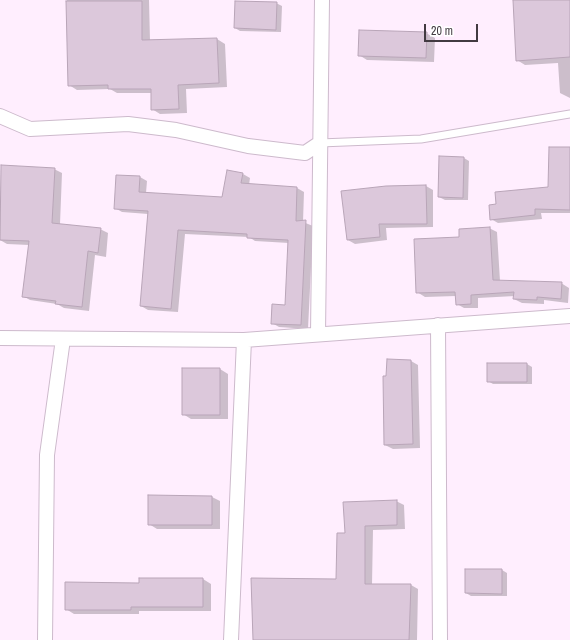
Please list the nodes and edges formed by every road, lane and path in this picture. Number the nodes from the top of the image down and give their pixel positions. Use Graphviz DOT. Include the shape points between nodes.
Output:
graph roads {
  1 [pos="322,0"];
  2 [pos="570,114"];
  3 [pos="0,116"];
  4 [pos="320,143"];
  5 [pos="570,316"];
  6 [pos="438,325"];
  7 [pos="318,334"];
  8 [pos="0,338"];
  9 [pos="63,338"];
  10 [pos="244,340"];
  11 [pos="45,640"];
  12 [pos="231,640"];
  13 [pos="440,640"];
  1 -- 4 [label="street"];
  2 -- 4 [label="lane" via="421,139"];
  3 -- 4 [label="street" via="30,129 128,124 176,130 248,146 305,153"];
  4 -- 7 [label="street"];
  5 -- 6 [label="street"];
  6 -- 7 [label="street"];
  6 -- 13 [label="street"];
  7 -- 10 [label="street"];
  8 -- 9 [label="street"];
  9 -- 10 [label="street"];
  9 -- 11 [label="street" via="47,455"];
  10 -- 12 [label="street"];
}
